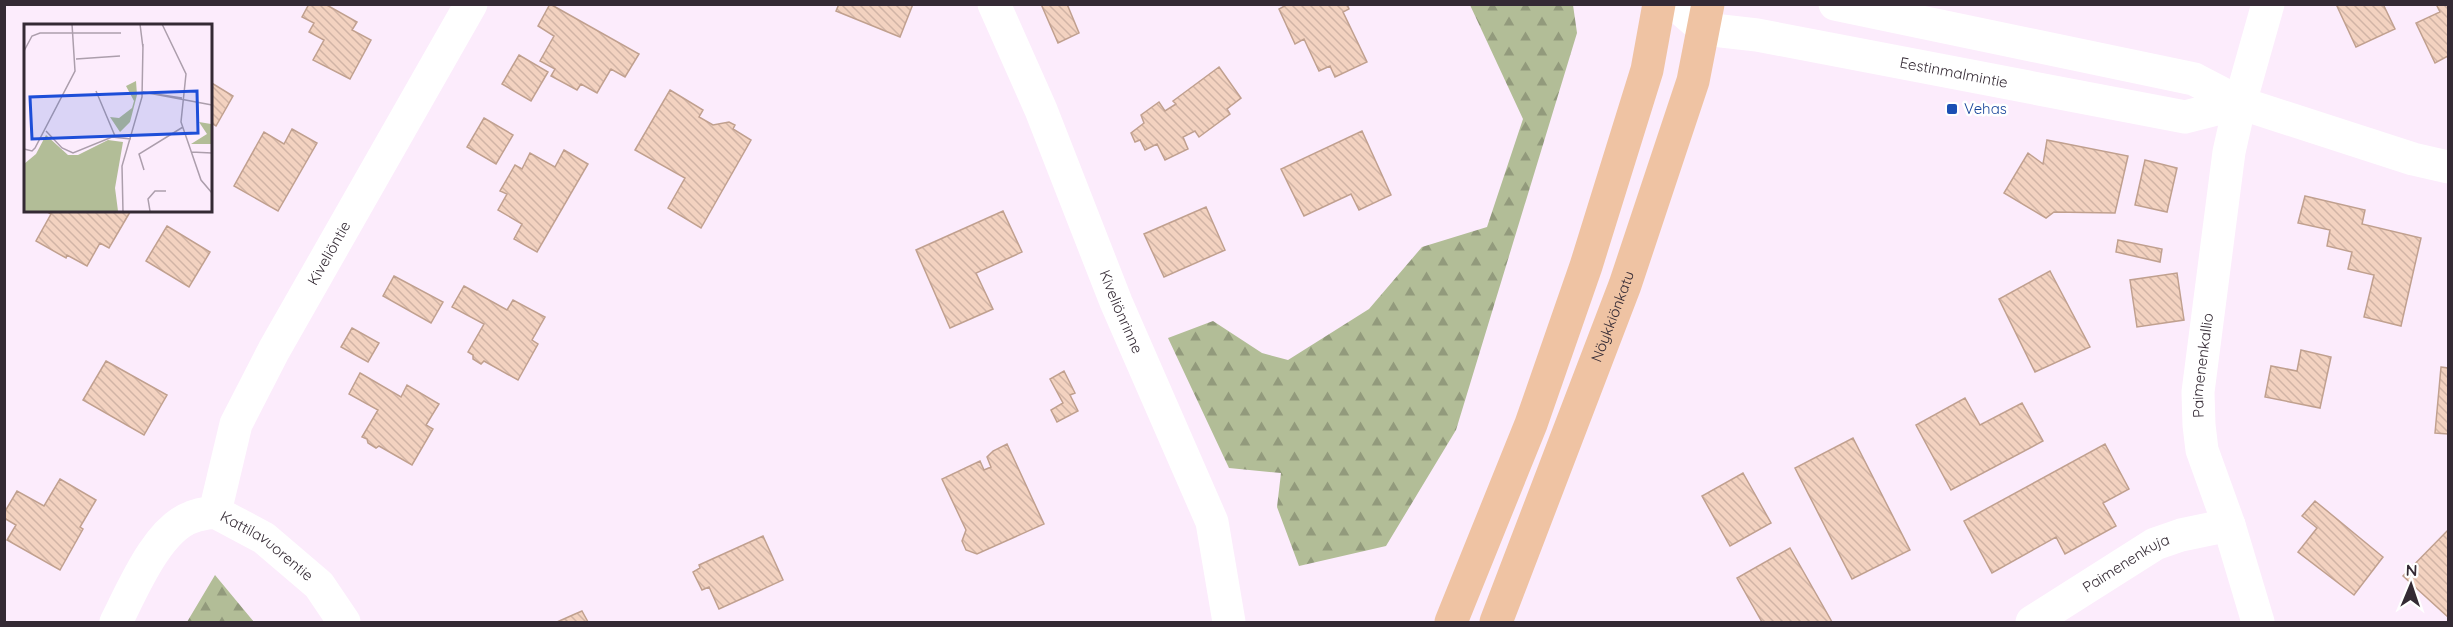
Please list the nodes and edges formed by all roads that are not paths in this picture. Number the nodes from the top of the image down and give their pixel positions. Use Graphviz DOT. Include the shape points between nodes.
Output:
graph roads {
  1 [pos="471,4"];
  2 [pos="994,4"];
  3 [pos="1659,4"];
  4 [pos="1675,4"];
  5 [pos="1835,4"];
  6 [pos="2268,4"];
  7 [pos="1706,16"];
  8 [pos="2240,103"];
  9 [pos="2448,166"];
  10 [pos="215,512"];
  11 [pos="2229,525"];
  12 [pos="116,622"];
  13 [pos="344,622"];
  14 [pos="1229,622"];
  15 [pos="1451,622"];
  16 [pos="1496,622"];
  17 [pos="2032,622"];
  18 [pos="2258,622"];
  1 -- 10 [label="street, Kiveliöntie" via="241,414"];
  2 -- 14 [label="street, Kiveliönrinne" via="1212,522"];
  3 -- 15 [label="main road" via="1647,70 1586,266 1531,424"];
  4 -- 7 [label="street"];
  5 -- 8 [label="street" via="2194,79"];
  6 -- 8 [label="street, Paimenenkallio"];
  7 -- 8 [label="street, Eestinmalmintie" via="1756,35 2185,117"];
  7 -- 16 [label="main road, Nöykkiönkatu" via="1693,81 1625,285"];
  8 -- 9 [label="street" via="2413,159"];
  8 -- 11 [label="street, Paimenenkallio" via="2229,152 2198,392 2202,450"];
  10 -- 12 [label="street, Kattilavuorentie" via="191,517 174,528 151,556"];
  10 -- 13 [label="street, Kattilavuorentie" via="264,538 310,577"];
  11 -- 17 [label="street, Paimenenkuja" via="2155,544"];
  11 -- 18 [label="street, Paimenenkallio"];
}
